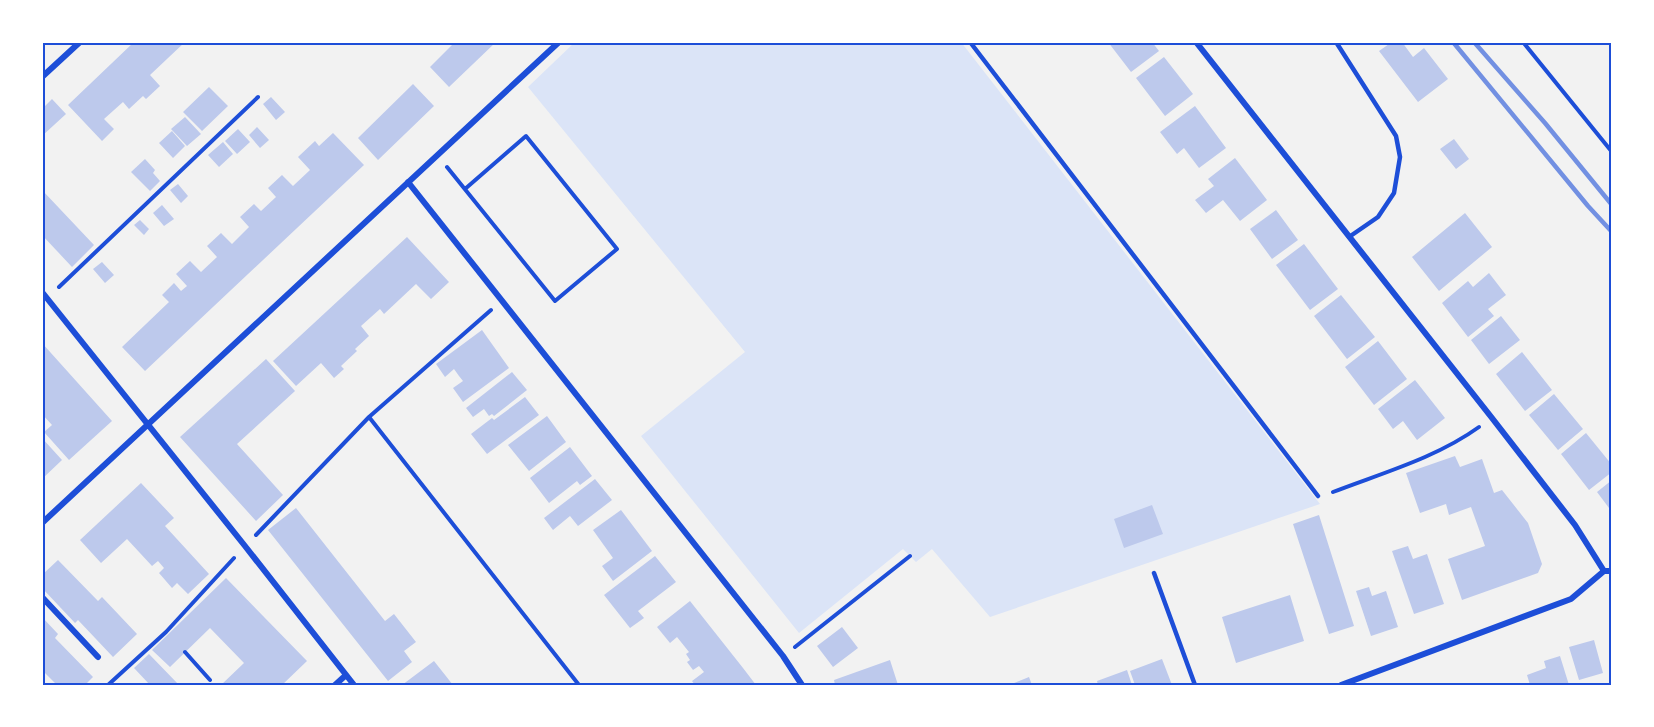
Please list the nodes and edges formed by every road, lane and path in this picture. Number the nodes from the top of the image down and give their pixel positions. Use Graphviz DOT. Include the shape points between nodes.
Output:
graph roads {
  1 [pos="80,42"];
  2 [pos="559,42"];
  3 [pos="970,42"];
  4 [pos="1196,42"];
  5 [pos="1336,42"];
  6 [pos="1523,42"];
  7 [pos="42,76"];
  8 [pos="258,97"];
  9 [pos="1612,152"];
  10 [pos="437,154"];
  11 [pos="408,182"];
  12 [pos="465,189"];
  13 [pos="1349,237"];
  14 [pos="42,292"];
  15 [pos="47,298"];
  16 [pos="503,300"];
  17 [pos="369,417"];
  18 [pos="1492,418"];
  19 [pos="148,425"];
  20 [pos="1318,496"];
  21 [pos="42,523"];
  22 [pos="245,546"];
  23 [pos="910,556"];
  24 [pos="1604,571"];
  25 [pos="1612,571"];
  26 [pos="1154,573"];
  27 [pos="42,597"];
  28 [pos="185,652"];
  29 [pos="783,656"];
  30 [pos="98,657"];
  31 [pos="346,675"];
  32 [pos="210,680"];
  33 [pos="108,685"];
  34 [pos="335,685"];
  35 [pos="354,685"];
  36 [pos="579,685"];
  37 [pos="802,685"];
  38 [pos="1195,685"];
  39 [pos="1341,685"];
  1 -- 7 [label="street"];
  2 -- 10 [label="street"];
  3 -- 20 [label="lane"];
  4 -- 13 [label="street"];
  5 -- 13 [label="lane" via="1396,136 1401,158 1394,193 1378,217"];
  6 -- 9 [label="path"];
  8 -- 15 [label="path"];
  10 -- 11 [label="street"];
  10 -- 12 [label="path"];
  11 -- 16 [label="street"];
  11 -- 19 [label="street"];
  12 -- 12 [label="path" via="526,136 617,249 555,301"];
  13 -- 18 [label="street"];
  14 -- 15 [label="street"];
  15 -- 19 [label="street"];
  16 -- 17 [label="path"];
  16 -- 29 [label="street"];
  17 -- 22 [label="path"];
  17 -- 36 [label="path"];
  18 -- 20 [label="path" via="1426,457"];
  18 -- 24 [label="street" via="1575,525"];
  19 -- 21 [label="street"];
  19 -- 22 [label="street"];
  22 -- 31 [label="street"];
  22 -- 33 [label="path" via="167,634"];
  23 -- 29 [label="path"];
  24 -- 25 [label="street"];
  24 -- 39 [label="street" via="1571,599"];
  26 -- 38 [label="lane"];
  27 -- 30 [label="street"];
  28 -- 32 [label="path"];
  29 -- 37 [label="street"];
  31 -- 34 [label="street"];
  31 -- 35 [label="street"];
}
